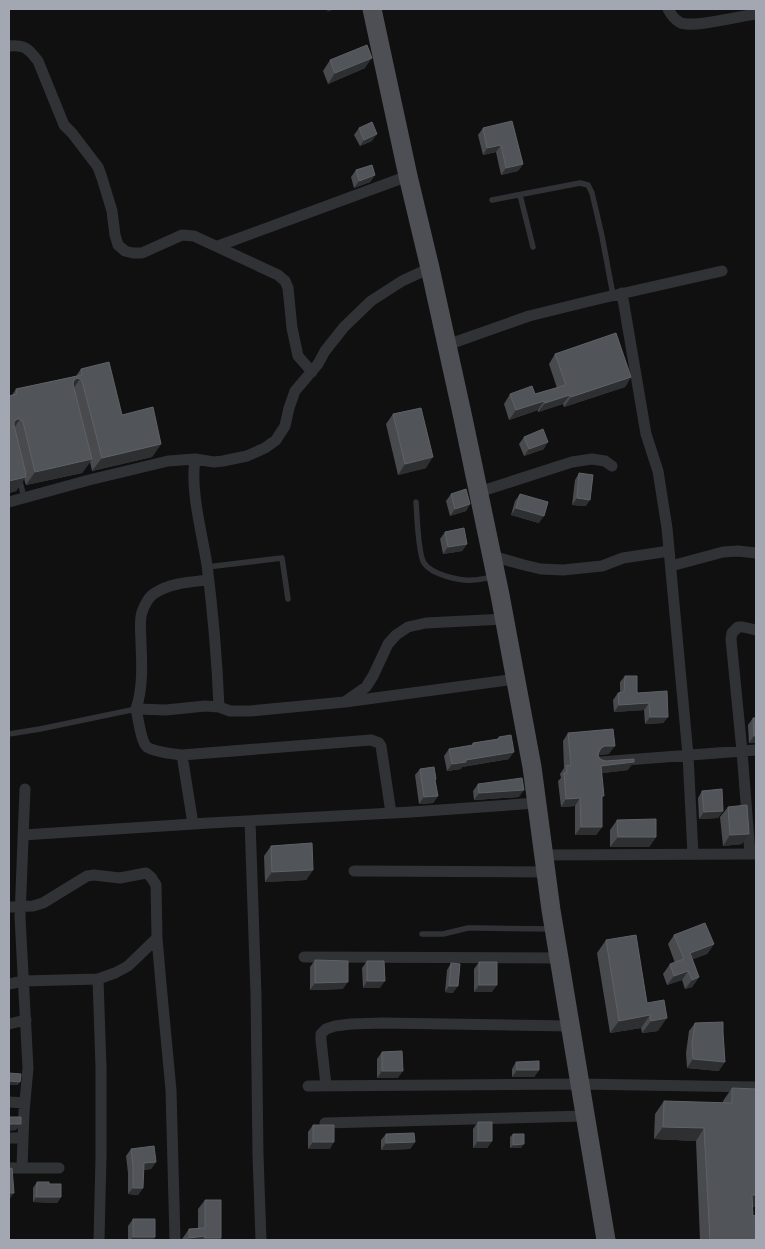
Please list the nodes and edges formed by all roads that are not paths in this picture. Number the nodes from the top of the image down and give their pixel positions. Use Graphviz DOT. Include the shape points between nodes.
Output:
graph roads {
  1 [pos="372,9"];
  2 [pos="668,9"];
  3 [pos="756,14"];
  4 [pos="9,46"];
  5 [pos="408,176"];
  6 [pos="520,195"];
  7 [pos="492,200"];
  8 [pos="218,246"];
  9 [pos="533,247"];
  10 [pos="430,268"];
  11 [pos="722,271"];
  12 [pos="618,294"];
  13 [pos="447,345"];
  14 [pos="312,372"];
  15 [pos="195,459"];
  16 [pos="612,466"];
  17 [pos="17,472"];
  18 [pos="479,492"];
  19 [pos="24,498"];
  20 [pos="9,502"];
  21 [pos="416,502"];
  22 [pos="669,551"];
  23 [pos="756,553"];
  24 [pos="492,556"];
  25 [pos="671,566"];
  26 [pos="207,567"];
  27 [pos="496,576"];
  28 [pos="208,580"];
  29 [pos="288,599"];
  30 [pos="505,619"];
  31 [pos="756,630"];
  32 [pos="516,679"];
  33 [pos="345,702"];
  34 [pos="219,707"];
  35 [pos="136,709"];
  36 [pos="9,734"];
  37 [pos="756,750"];
  38 [pos="742,751"];
  39 [pos="182,755"];
  40 [pos="688,755"];
  41 [pos="600,762"];
  42 [pos="25,789"];
  43 [pos="537,802"];
  44 [pos="391,813"];
  45 [pos="250,820"];
  46 [pos="193,824"];
  47 [pos="23,835"];
  48 [pos="693,854"];
  49 [pos="753,854"];
  50 [pos="545,863"];
  51 [pos="354,871"];
  52 [pos="9,907"];
  53 [pos="21,907"];
  54 [pos="554,929"];
  55 [pos="422,934"];
  56 [pos="157,938"];
  57 [pos="304,957"];
  58 [pos="560,958"];
  59 [pos="98,979"];
  60 [pos="24,982"];
  61 [pos="9,984"];
  62 [pos="26,1020"];
  63 [pos="9,1024"];
  64 [pos="570,1026"];
  65 [pos="580,1084"];
  66 [pos="308,1086"];
  67 [pos="326,1086"];
  68 [pos="756,1087"];
  69 [pos="9,1102"];
  70 [pos="25,1103"];
  71 [pos="585,1116"];
  72 [pos="325,1122"];
  73 [pos="9,1138"];
  74 [pos="23,1138"];
  75 [pos="22,1167"];
  76 [pos="9,1168"];
  77 [pos="59,1168"];
  78 [pos="99,1240"];
  79 [pos="175,1240"];
  80 [pos="261,1240"];
  81 [pos="606,1240"];
  1 -- 5 [label="main road"];
  2 -- 3 [label="street" via="672,17 682,23 695,24"];
  4 -- 8 [label="street" via="25,47 38,61 64,125 98,168 112,211 118,245 125,251 142,253 182,235 194,236"];
  5 -- 8 [label="street"];
  5 -- 10 [label="main road"];
  6 -- 7 [label="lane"];
  6 -- 9 [label="lane"];
  6 -- 12 [label="lane" via="588,185"];
  8 -- 14 [label="street" via="278,274 284,281 288,288 298,356"];
  10 -- 13 [label="main road"];
  10 -- 14 [label="street" via="371,301 344,328"];
  11 -- 12 [label="street"];
  12 -- 13 [label="street" via="529,316"];
  12 -- 22 [label="street" via="646,434 658,471"];
  13 -- 18 [label="main road"];
  14 -- 15 [label="street" via="295,391 286,426 276,440 265,448 235,459 214,462"];
  15 -- 19 [label="street" via="88,475"];
  15 -- 26 [label="street" via="193,470"];
  16 -- 18 [label="street" via="605,460 572,462"];
  17 -- 19 [label="lane"];
  18 -- 24 [label="main road"];
  19 -- 20 [label="street"];
  21 -- 27 [label="lane" via="420,552 430,568 456,578 473,580"];
  22 -- 24 [label="street" via="622,558 602,566 563,570 524,566"];
  22 -- 25 [label="street"];
  23 -- 25 [label="street" via="723,552"];
  24 -- 27 [label="main road"];
  25 -- 40 [label="street"];
  26 -- 28 [label="street"];
  26 -- 29 [label="lane" via="282,558"];
  27 -- 30 [label="main road"];
  28 -- 34 [label="street"];
  28 -- 35 [label="street" via="165,588 153,594 141,613 141,679"];
  30 -- 32 [label="main road"];
  30 -- 33 [label="street" via="426,623 408,627 388,644 366,687"];
  31 -- 38 [label="street" via="738,627 731,639"];
  32 -- 33 [label="street"];
  32 -- 43 [label="main road"];
  33 -- 34 [label="street" via="250,711 230,711"];
  34 -- 35 [label="street"];
  35 -- 36 [label="lane"];
  35 -- 39 [label="street" via="147,746"];
  37 -- 38 [label="street"];
  38 -- 40 [label="street"];
  38 -- 49 [label="street"];
  39 -- 44 [label="street" via="372,740 382,746"];
  39 -- 46 [label="street"];
  40 -- 41 [label="street"];
  40 -- 48 [label="street"];
  42 -- 47 [label="street"];
  43 -- 44 [label="street"];
  43 -- 50 [label="main road"];
  44 -- 45 [label="street"];
  45 -- 46 [label="street"];
  45 -- 80 [label="street"];
  46 -- 47 [label="street"];
  47 -- 53 [label="street"];
  48 -- 49 [label="street"];
  48 -- 50 [label="street"];
  50 -- 51 [label="street"];
  50 -- 54 [label="main road"];
  52 -- 53 [label="street"];
  53 -- 56 [label="street" via="43,903 87,876 120,878 146,873 156,885"];
  53 -- 60 [label="street"];
  54 -- 55 [label="lane" via="468,928 443,934"];
  54 -- 58 [label="main road"];
  56 -- 59 [label="street" via="128,966"];
  56 -- 79 [label="street" via="172,1090"];
  57 -- 58 [label="street"];
  58 -- 64 [label="main road"];
  59 -- 60 [label="street"];
  59 -- 78 [label="street" via="102,1067"];
  60 -- 61 [label="street"];
  60 -- 62 [label="street"];
  62 -- 63 [label="street"];
  62 -- 70 [label="street" via="28,1068"];
  64 -- 65 [label="main road"];
  64 -- 67 [label="street" via="383,1023 335,1026 326,1029 320,1040"];
  65 -- 67 [label="street"];
  65 -- 68 [label="street"];
  65 -- 71 [label="main road"];
  66 -- 67 [label="street"];
  69 -- 70 [label="street"];
  70 -- 74 [label="street"];
  71 -- 72 [label="street"];
  71 -- 81 [label="main road"];
  73 -- 74 [label="street"];
  74 -- 75 [label="street"];
  75 -- 76 [label="street"];
  75 -- 77 [label="street"];
}
